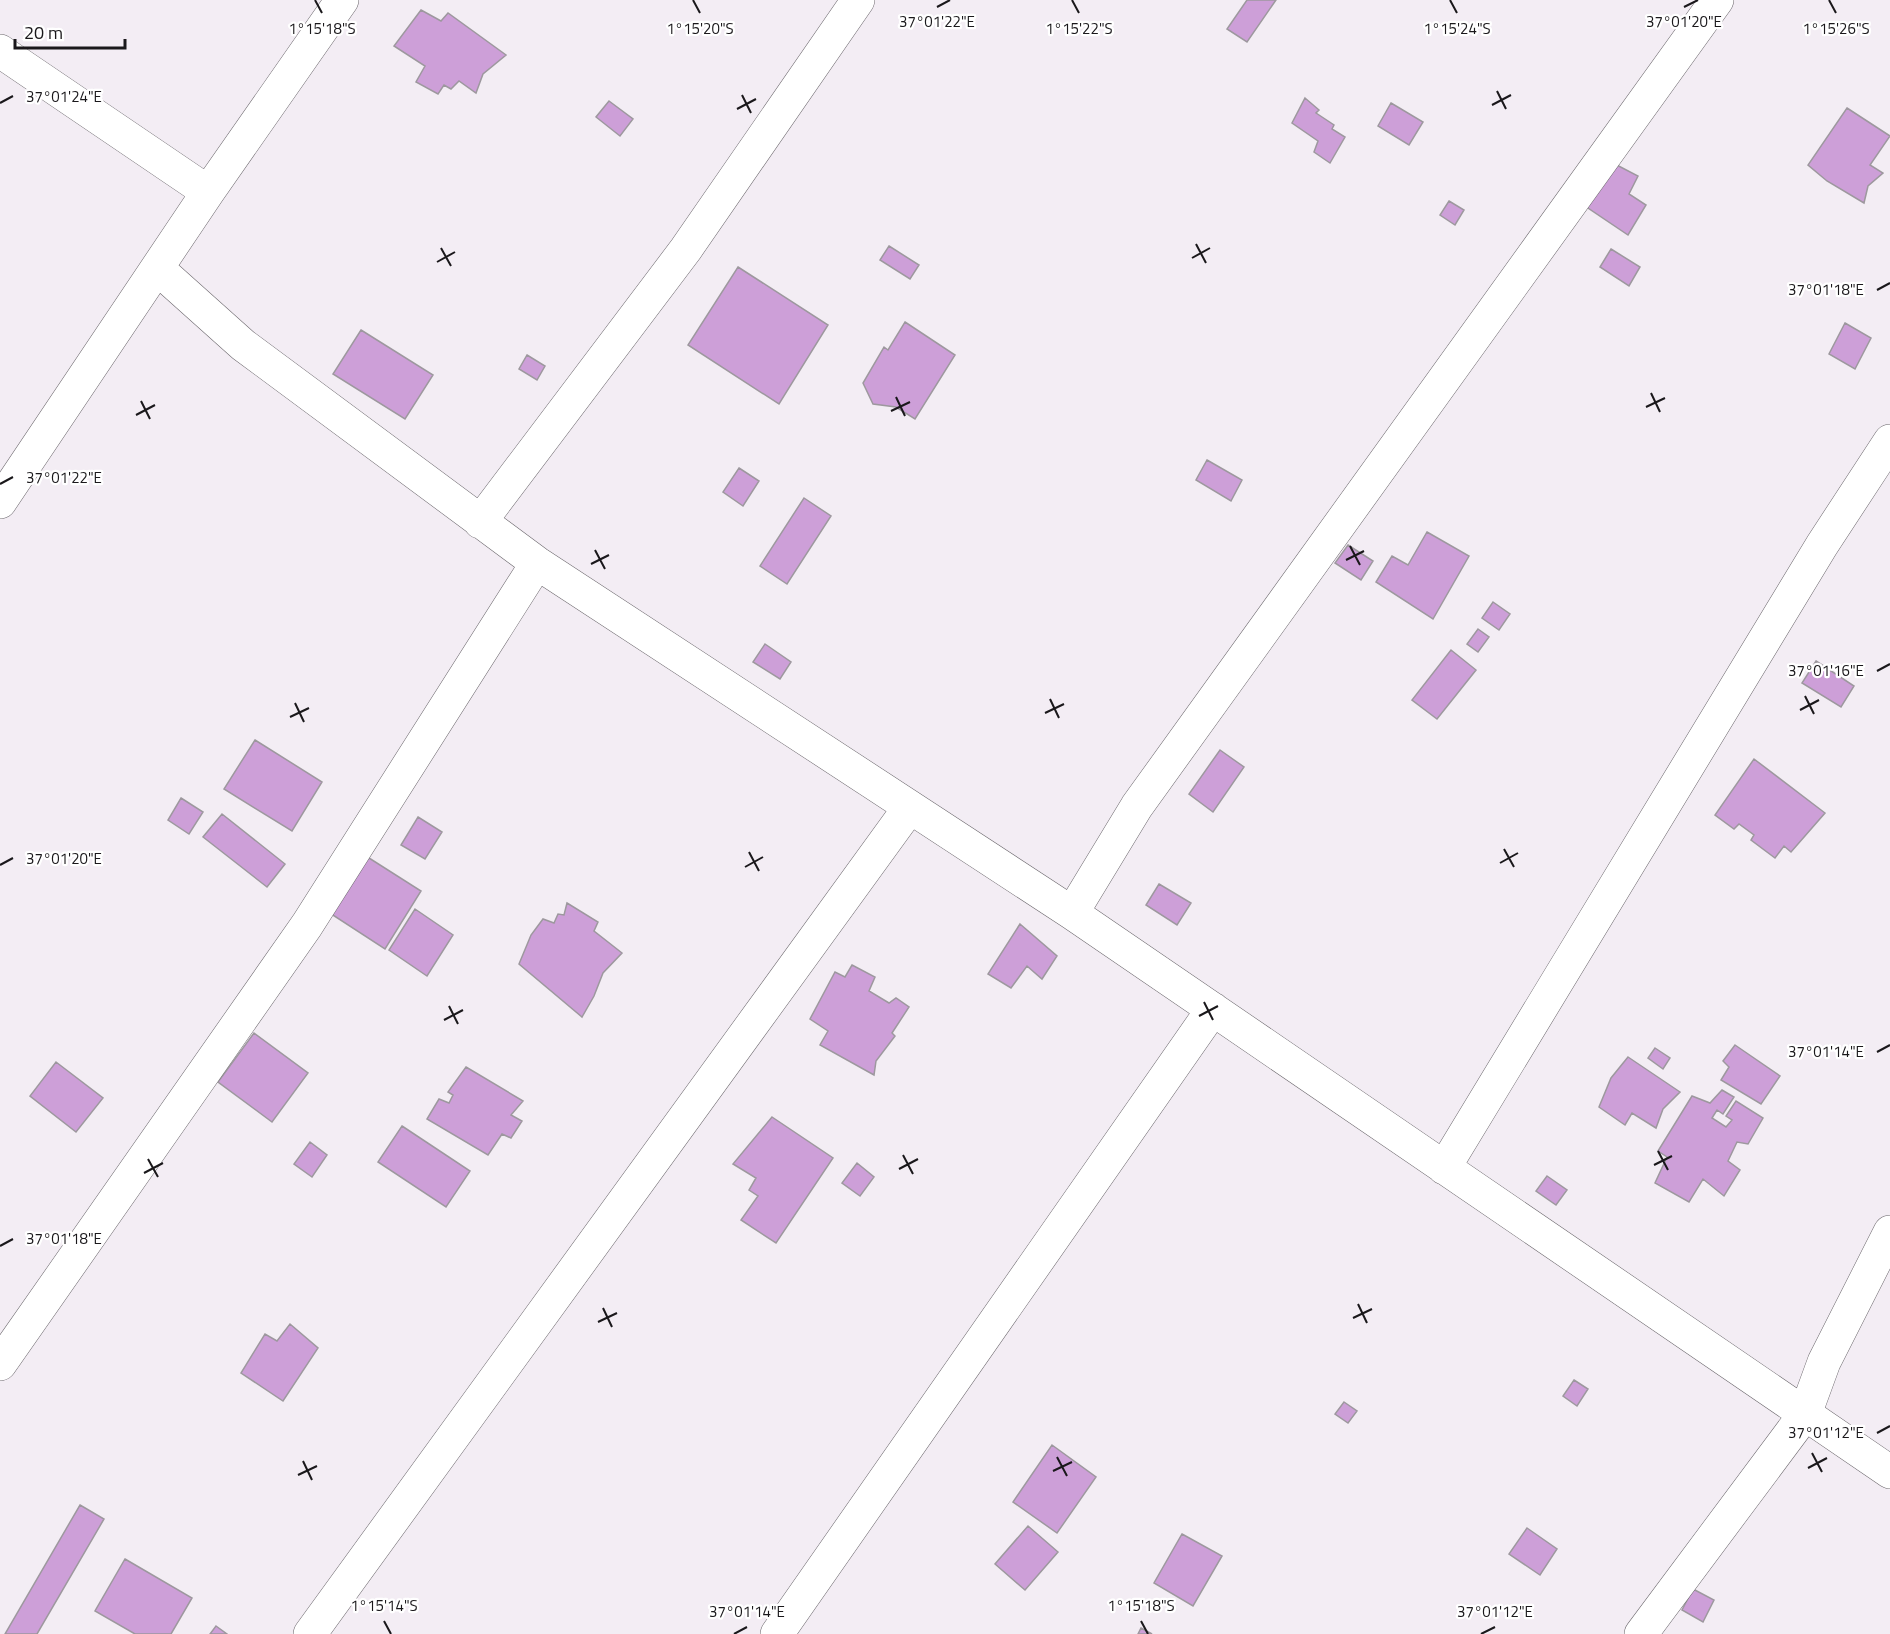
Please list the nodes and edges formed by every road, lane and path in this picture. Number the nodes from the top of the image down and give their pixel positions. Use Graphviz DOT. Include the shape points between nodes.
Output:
graph roads {
  1 [pos="342,0"];
  2 [pos="858,0"];
  3 [pos="1717,0"];
  4 [pos="0,51"];
  5 [pos="208,192"];
  6 [pos="157,268"];
  7 [pos="1890,441"];
  8 [pos="0,502"];
  9 [pos="480,522"];
  10 [pos="537,563"];
  11 [pos="910,807"];
  12 [pos="1072,913"];
  13 [pos="1214,1009"];
  14 [pos="1444,1168"];
  15 [pos="1890,1232"];
  16 [pos="0,1364"];
  17 [pos="1805,1414"];
  18 [pos="1890,1472"];
  19 [pos="310,1634"];
  20 [pos="777,1634"];
  21 [pos="1641,1634"];
  1 -- 5 [label="street"];
  2 -- 9 [label="street" via="686,249"];
  3 -- 12 [label="street" via="1137,806"];
  4 -- 5 [label="street"];
  5 -- 6 [label="street"];
  6 -- 8 [label="street"];
  6 -- 9 [label="street" via="243,345"];
  7 -- 14 [label="street" via="1815,555"];
  9 -- 10 [label="street"];
  10 -- 11 [label="street"];
  10 -- 16 [label="street" via="307,926"];
  11 -- 12 [label="street"];
  11 -- 19 [label="street"];
  12 -- 13 [label="street"];
  13 -- 14 [label="street"];
  13 -- 20 [label="street"];
  14 -- 17 [label="street"];
  15 -- 17 [label="street" via="1824,1362"];
  17 -- 18 [label="street"];
  17 -- 21 [label="street"];
}
